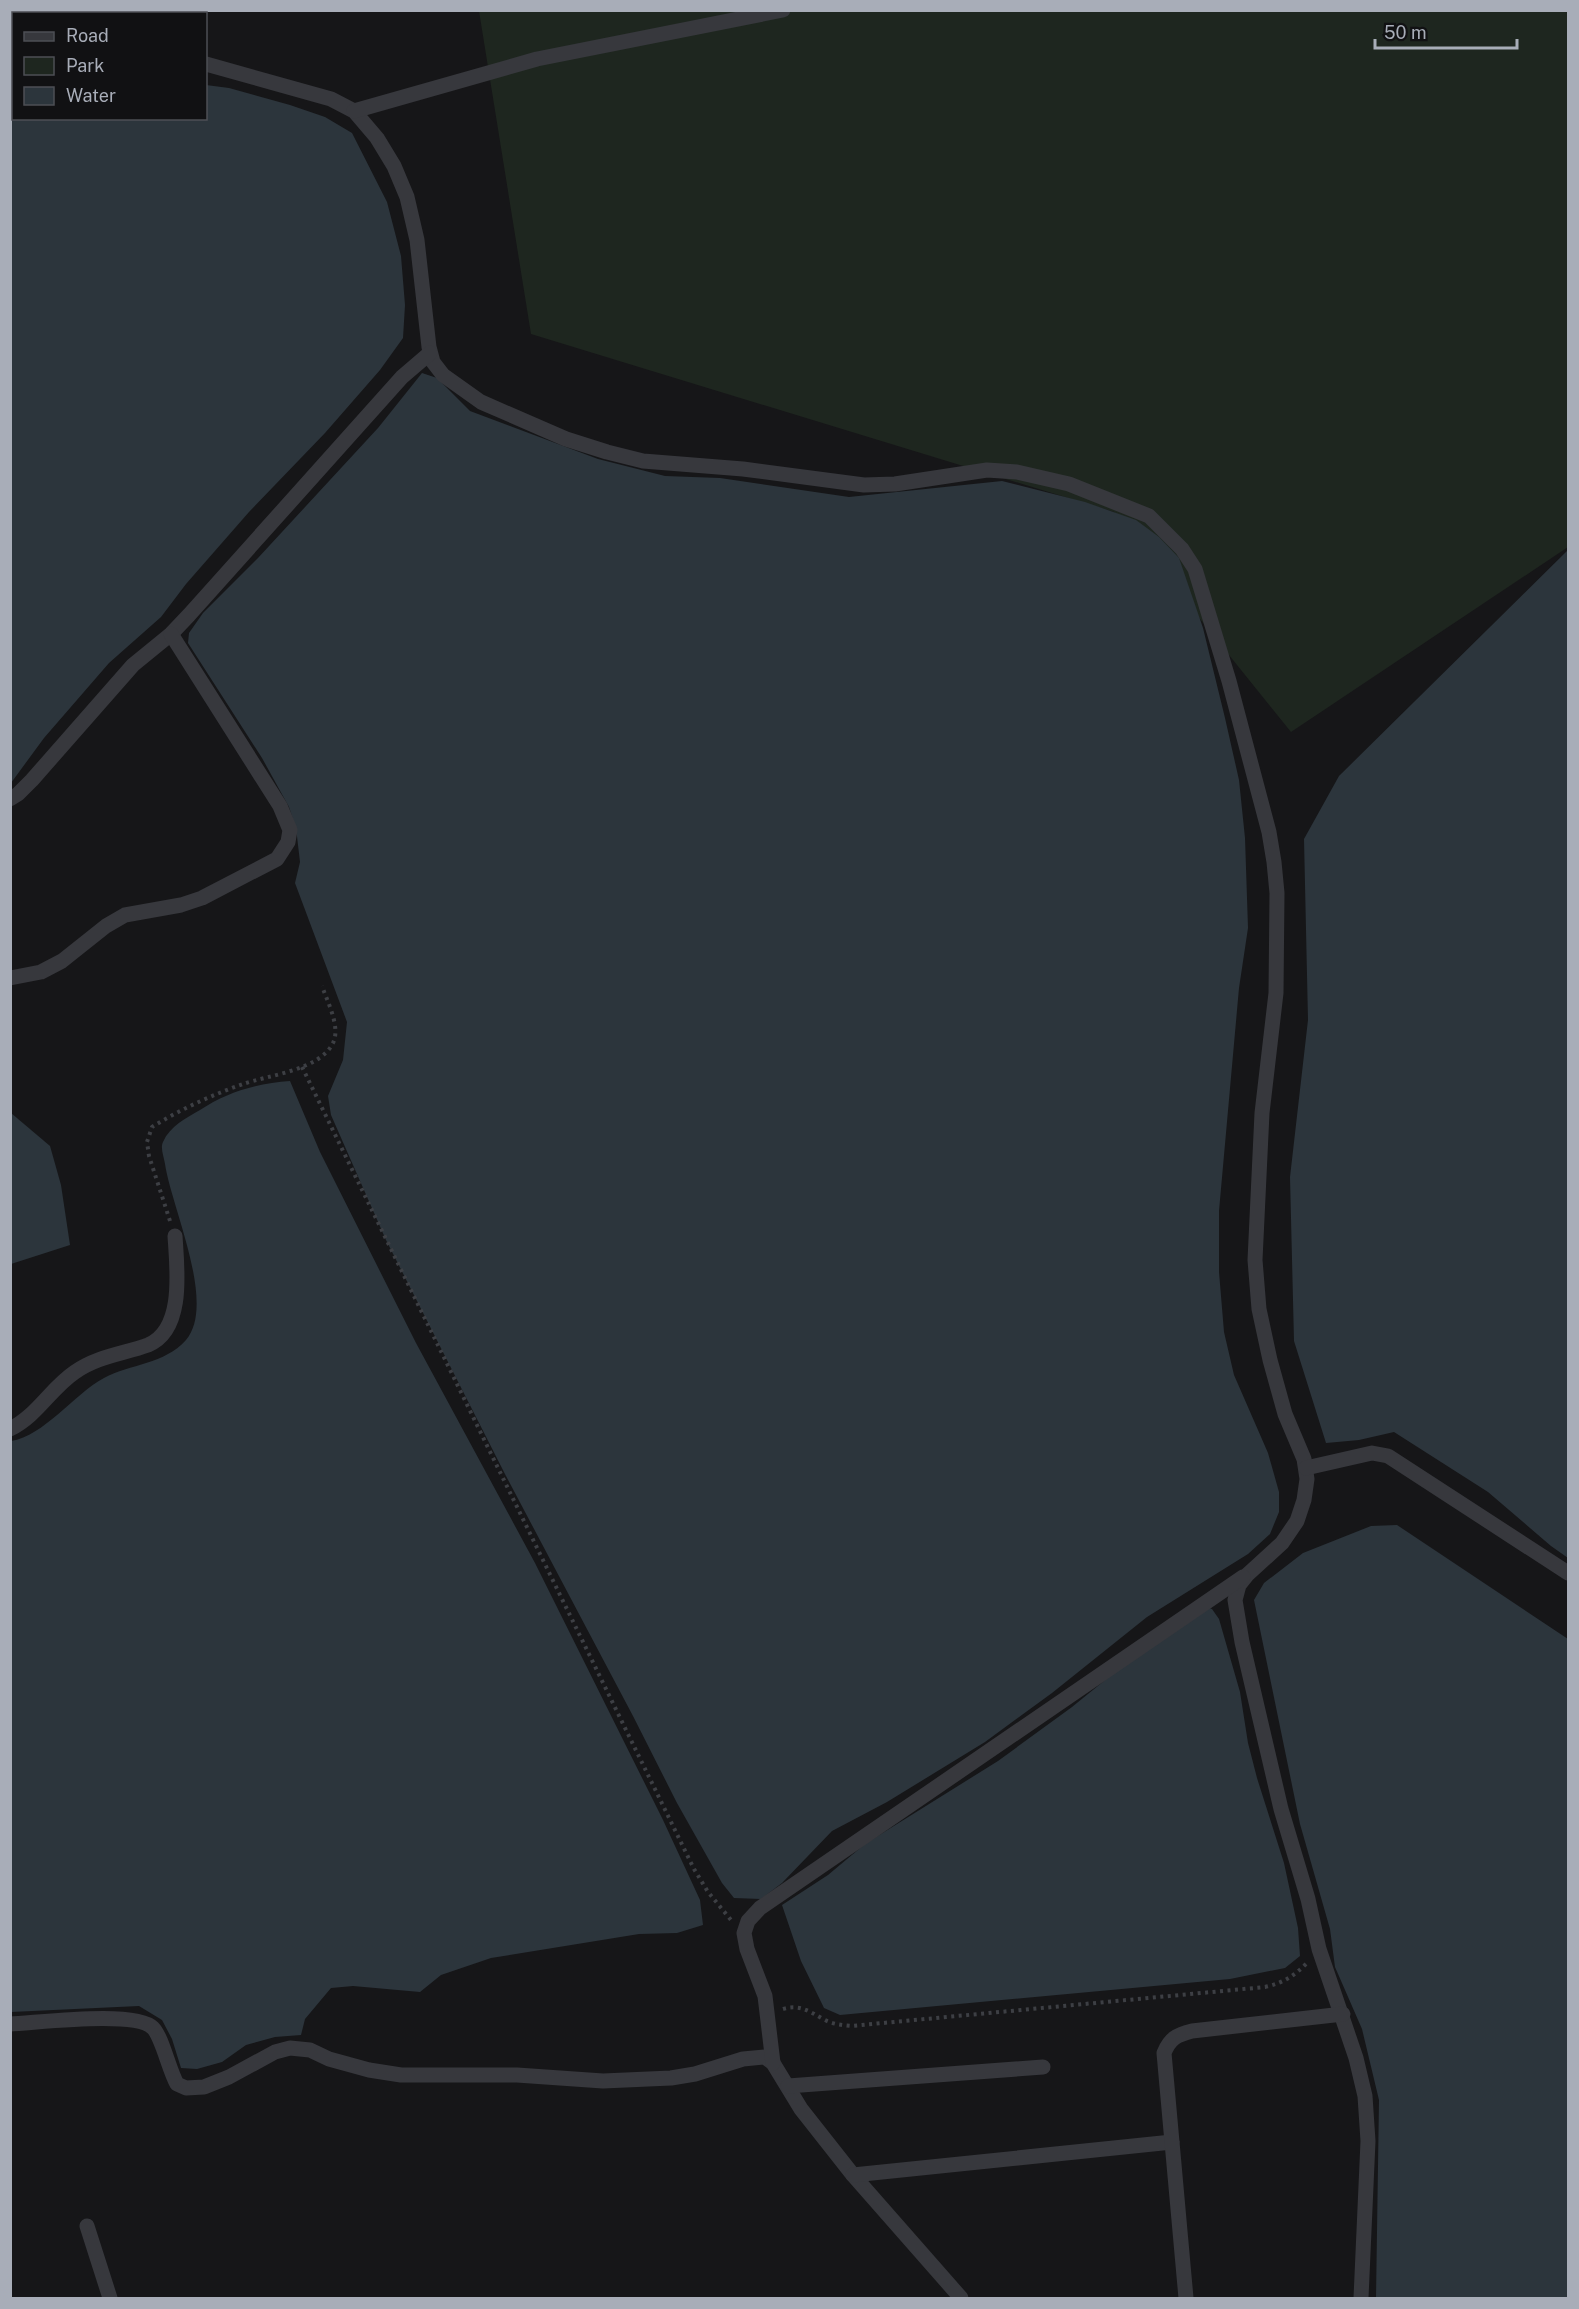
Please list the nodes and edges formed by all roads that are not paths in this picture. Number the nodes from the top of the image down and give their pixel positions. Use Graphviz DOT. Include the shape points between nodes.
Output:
graph roads {
  1 [pos="783,10"];
  2 [pos="207,64"];
  3 [pos="354,111"];
  4 [pos="430,353"];
  5 [pos="171,634"];
  6 [pos="10,799"];
  7 [pos="10,978"];
  8 [pos="175,1236"];
  9 [pos="10,1429"];
  10 [pos="1306,1468"];
  11 [pos="1569,1573"];
  12 [pos="1246,1575"];
  13 [pos="1343,2014"];
  14 [pos="10,2024"];
  15 [pos="773,2063"];
  16 [pos="1043,2067"];
  17 [pos="788,2086"];
  18 [pos="1172,2142"];
  19 [pos="853,2175"];
  20 [pos="87,2226"];
  21 [pos="110,2298"];
  22 [pos="961,2298"];
  23 [pos="1186,2298"];
  24 [pos="1361,2298"];
  1 -- 3 [label="street" via="537,59"];
  2 -- 3 [label="street" via="331,99"];
  3 -- 4 [label="street" via="377,138 407,197 417,240"];
  4 -- 5 [label="street" via="402,377"];
  4 -- 10 [label="street" via="443,375 482,402 566,439 643,461 864,485 987,470 1017,472 1070,484 1149,516 1182,549 1195,569 1204,595 1274,862 1276,993 1263,1113 1255,1260 1259,1309 1270,1360"];
  5 -- 6 [label="street" via="133,665 32,780"];
  5 -- 7 [label="street" via="280,806 290,830 288,842 277,859 222,889 182,905 125,915 62,961 41,972"];
  8 -- 9 [label="street" via="177,1291 163,1334 150,1344 85,1365"];
  10 -- 11 [label="street" via="1358,1455 1388,1456"];
  10 -- 12 [label="street" via="1304,1500 1297,1521 1282,1543"];
  12 -- 13 [label="street" via="1235,1600 1237,1617 1271,1770 1319,1949"];
  12 -- 15 [label="street" via="760,1908 748,1921 744,1933 768,2013"];
  13 -- 18 [label="street" via="1176,2035 1164,2053"];
  13 -- 24 [label="street" via="1365,2096 1368,2141"];
  14 -- 15 [label="street" via="108,2018 142,2022 153,2028 177,2084 186,2088 204,2087 290,2048 401,2075 517,2075 603,2081 687,2075 755,2056"];
  15 -- 17 [label="street"];
  16 -- 17 [label="street"];
  17 -- 19 [label="street" via="801,2109"];
  18 -- 19 [label="street"];
  18 -- 23 [label="street"];
  19 -- 22 [label="street"];
  20 -- 21 [label="street"];
}
